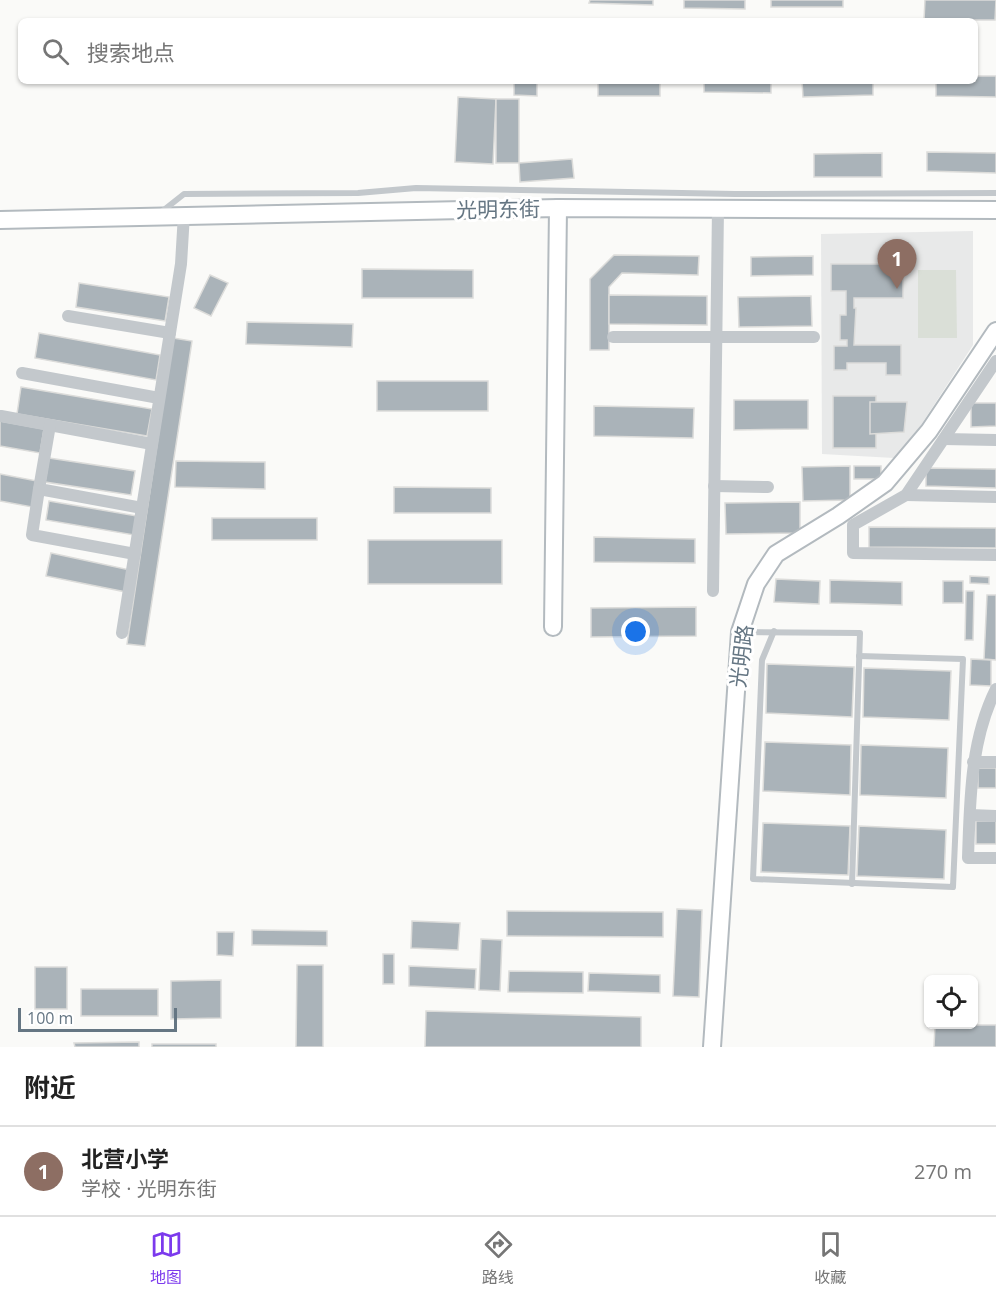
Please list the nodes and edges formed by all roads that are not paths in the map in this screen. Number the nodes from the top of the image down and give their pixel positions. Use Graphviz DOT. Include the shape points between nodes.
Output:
graph roads {
  1 [pos="996,193"];
  2 [pos="558,208"];
  3 [pos="718,208"];
  4 [pos="996,210"];
  5 [pos="184,214"];
  6 [pos="157,215"];
  7 [pos="0,220"];
  8 [pos="68,316"];
  9 [pos="996,331"];
  10 [pos="170,333"];
  11 [pos="613,337"];
  12 [pos="716,337"];
  13 [pos="814,337"];
  14 [pos="996,361"];
  15 [pos="22,373"];
  16 [pos="980,382"];
  17 [pos="996,382"];
  18 [pos="159,398"];
  19 [pos="1,416"];
  20 [pos="50,425"];
  21 [pos="944,439"];
  22 [pos="996,440"];
  23 [pos="152,444"];
  24 [pos="714,486"];
  25 [pos="768,487"];
  26 [pos="39,489"];
  27 [pos="906,495"];
  28 [pos="996,497"];
  29 [pos="142,507"];
  30 [pos="135,554"];
  31 [pos="996,555"];
  32 [pos="713,591"];
  33 [pos="553,627"];
  34 [pos="774,631"];
  35 [pos="740,632"];
  36 [pos="122,633"];
  37 [pos="859,656"];
  38 [pos="996,689"];
  39 [pos="992,704"];
  40 [pos="973,762"];
  41 [pos="996,762"];
  42 [pos="970,815"];
  43 [pos="996,816"];
  44 [pos="996,858"];
  45 [pos="852,884"];
  46 [pos="712,1047"];
  1 -- 6 [label="lane" via="735,194 416,188 358,193 184,194"];
  2 -- 3 [label="street, 光明东街"];
  2 -- 5 [label="street, 光明东街"];
  2 -- 33 [label="street"];
  3 -- 4 [label="street, 光明东街"];
  3 -- 12 [label="street"];
  5 -- 6 [label="street, 光明东街"];
  5 -- 10 [label="street"];
  6 -- 7 [label="street, 光明东街"];
  8 -- 10 [label="street"];
  9 -- 35 [label="street, 光明路" via="929,431 885,483 776,554 756,584"];
  10 -- 18 [label="street"];
  11 -- 12 [label="street"];
  12 -- 13 [label="street"];
  12 -- 24 [label="street"];
  14 -- 16 [label="street"];
  15 -- 18 [label="street"];
  16 -- 17 [label="street"];
  16 -- 21 [label="street"];
  18 -- 23 [label="street"];
  19 -- 20 [label="street"];
  20 -- 23 [label="street"];
  20 -- 26 [label="street"];
  21 -- 22 [label="street"];
  21 -- 27 [label="street"];
  23 -- 29 [label="street"];
  24 -- 25 [label="street"];
  24 -- 32 [label="street"];
  26 -- 29 [label="street"];
  26 -- 30 [label="street" via="32,535"];
  27 -- 28 [label="street"];
  27 -- 31 [label="street" via="852,525 853,553"];
  29 -- 30 [label="street"];
  30 -- 36 [label="street"];
  34 -- 35 [label="lane"];
  34 -- 37 [label="lane" via="860,633"];
  34 -- 45 [label="lane" via="762,660 753,879"];
  35 -- 46 [label="street, 光明路"];
  37 -- 45 [label="lane"];
  37 -- 45 [label="lane" via="963,659 953,887"];
  38 -- 39 [label="street"];
  39 -- 40 [label="street"];
  40 -- 41 [label="street"];
  40 -- 42 [label="street"];
  42 -- 43 [label="street"];
  42 -- 44 [label="street" via="968,858"];
}
